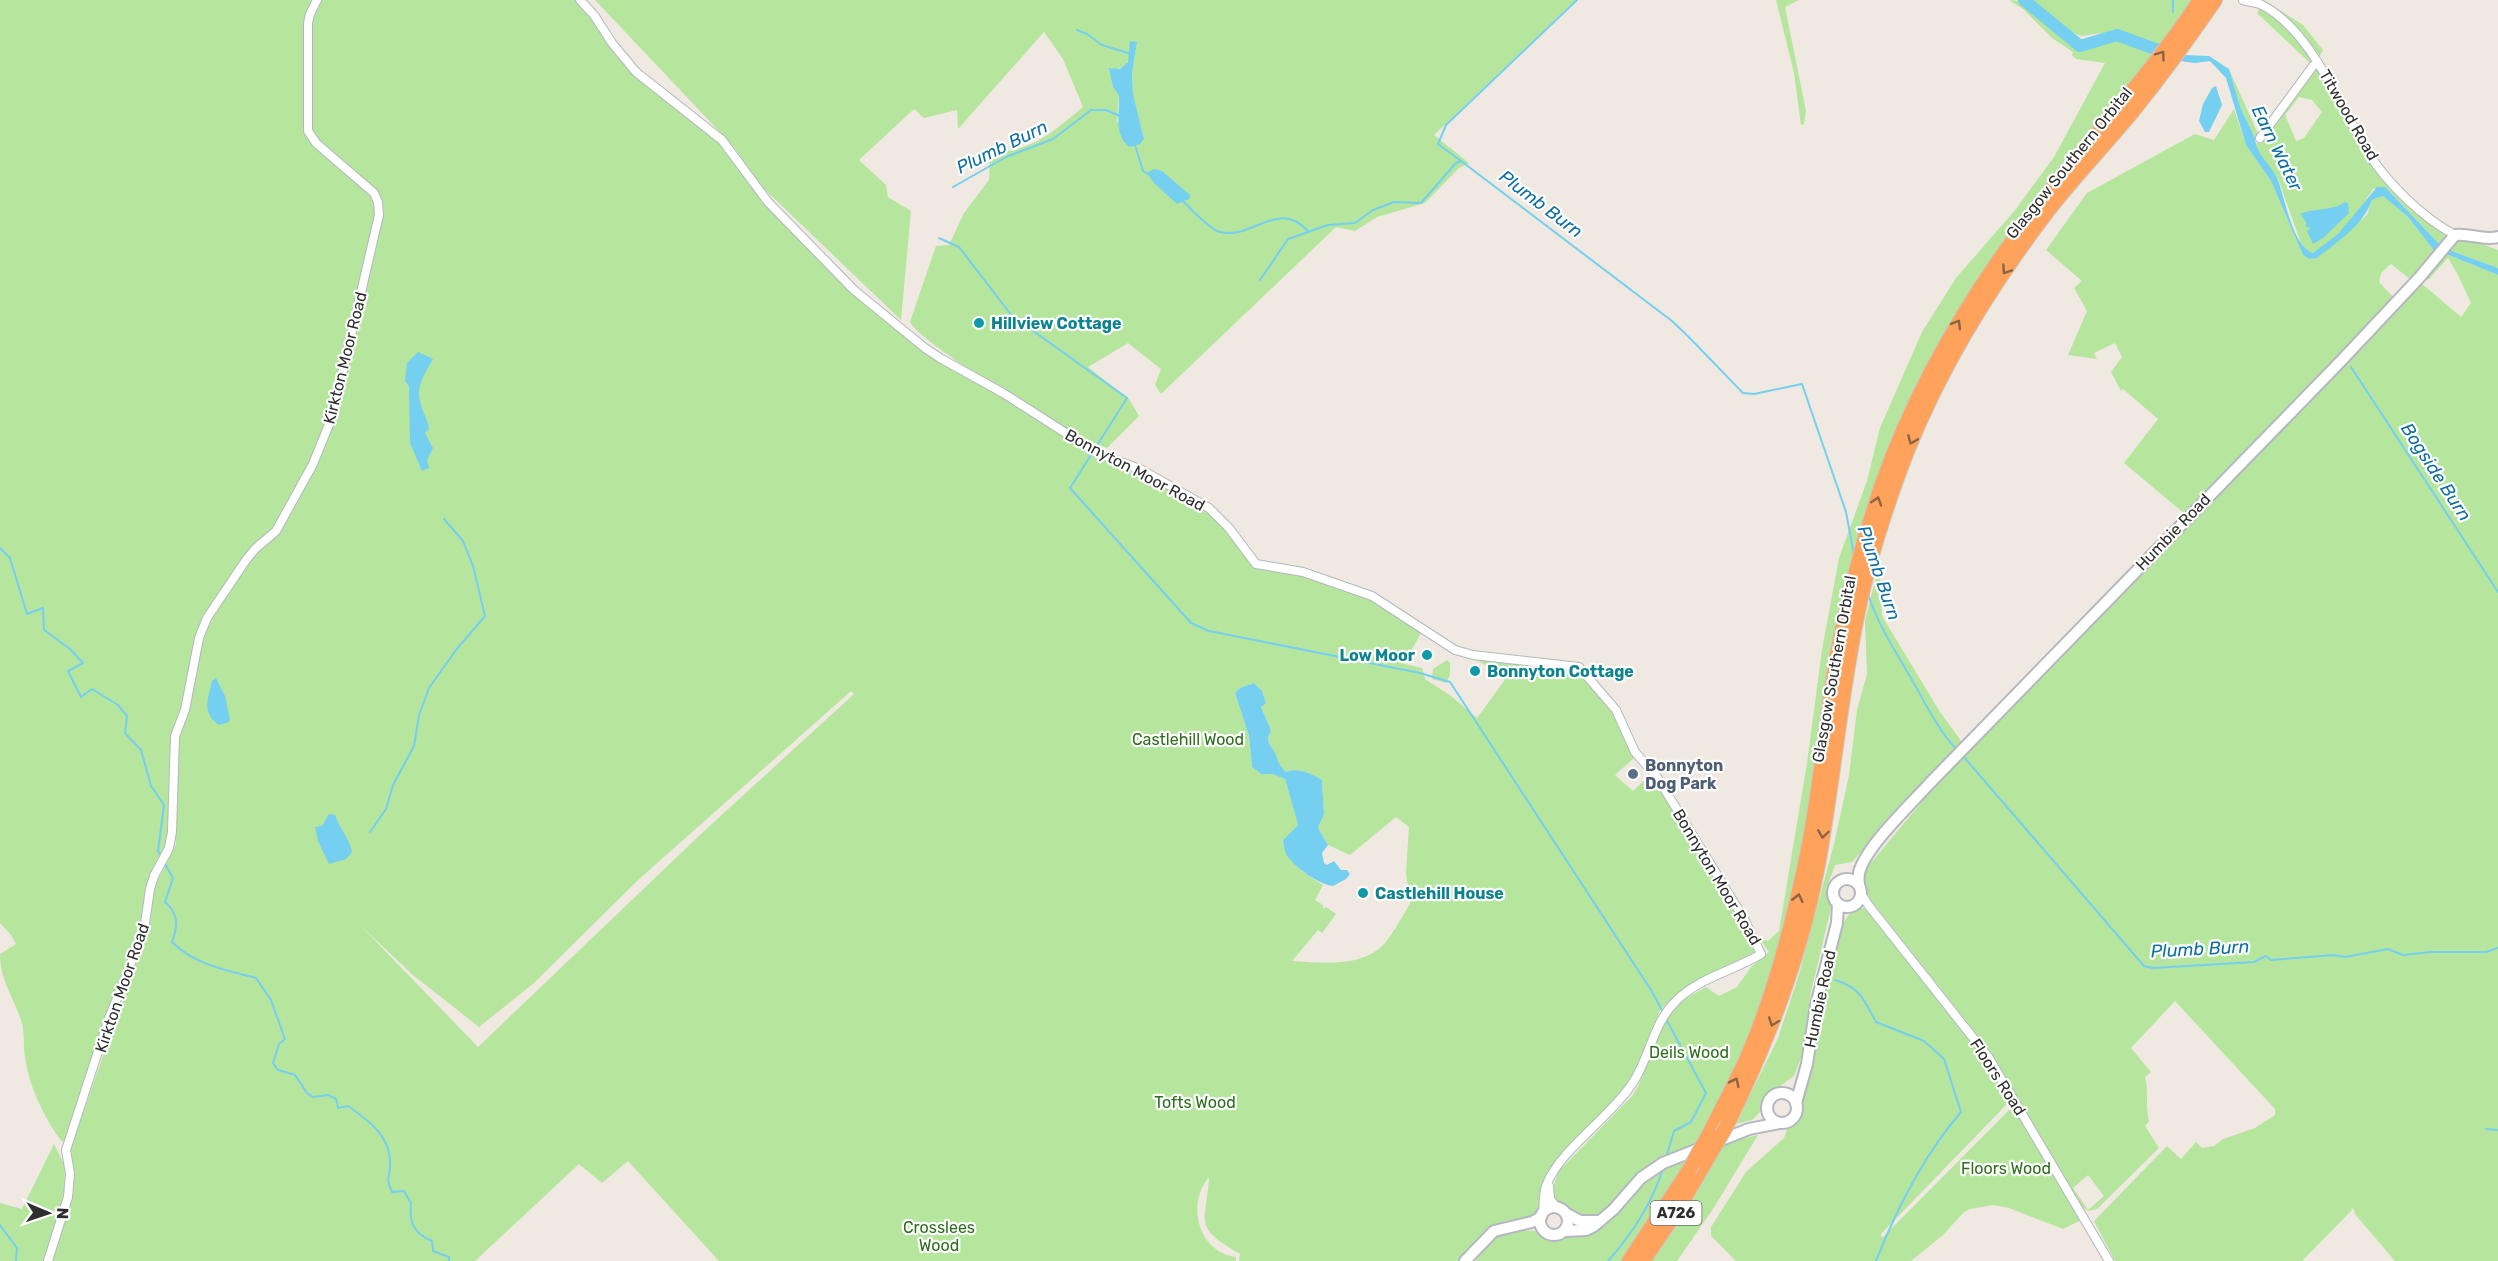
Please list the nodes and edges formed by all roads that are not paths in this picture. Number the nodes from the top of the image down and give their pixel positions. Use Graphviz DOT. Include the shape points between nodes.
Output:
graph roads {
  1 [pos="317,0"];
  2 [pos="580,0"];
  3 [pos="2200,0"];
  4 [pos="2215,0"];
  5 [pos="2243,0"];
  6 [pos="2182,36"];
  7 [pos="2318,63"];
  8 [pos="2260,138"];
  9 [pos="2498,237"];
  10 [pos="2451,239"];
  11 [pos="1862,864"];
  12 [pos="1845,878"];
  13 [pos="1860,899"];
  14 [pos="1838,904"];
  15 [pos="1837,923"];
  16 [pos="1803,1076"];
  17 [pos="1780,1094"];
  18 [pos="1796,1103"];
  19 [pos="1768,1104"];
  20 [pos="1779,1123"];
  21 [pos="1749,1129"];
  22 [pos="1551,1176"];
  23 [pos="1556,1207"];
  24 [pos="1566,1214"];
  25 [pos="1542,1215"];
  26 [pos="1602,1220"];
  27 [pos="1519,1224"];
  28 [pos="1543,1230"];
  29 [pos="1564,1231"];
  30 [pos="48,1261"];
  31 [pos="1465,1261"];
  32 [pos="1629,1261"];
  33 [pos="1643,1261"];
  34 [pos="2109,1261"];
  1 -- 30 [label="street, Kirkton Moor Road" via="308,23 308,131 316,143 374,193 379,214 332,417 314,464 276,531 246,560 207,618 199,638 185,710 175,736 169,848 154,876 144,930 108,1021 67,1147 68,1197"];
  2 -- 22 [label="street, Bonnyton Moor Road" via="636,72 722,140 768,202 854,290 925,348 1097,453 1142,470 1209,508 1256,564 1303,572 1372,596 1455,650 1579,667 1616,710 1635,752 1657,777 1743,917 1761,954 1678,999 1666,1012 1633,1083"];
  3 -- 6 [label="highway, Glasgow Southern Orbital / A726"];
  4 -- 6 [label="highway, Glasgow Southern Orbital / A726"];
  5 -- 7 [label="street, Titwood Road" via="2261,5 2279,18"];
  32 -- 6 [label="highway, Glasgow Southern Orbital / A726, one-way, bridge" via="1709,1134 1748,1054 1773,987 1809,846 1837,654 1850,595 1874,511 1907,420 1946,343 2001,255 2145,76"];
  6 -- 33 [label="highway, Glasgow Southern Orbital / A726, one-way, bridge" via="2160,76 2048,211 1991,292 1934,394 1901,467 1857,615 1818,867 1784,992 1727,1125"];
  7 -- 8 [label="street"];
  7 -- 10 [label="street, Titwood Road" via="2375,162"];
  9 -- 10 [label="street" via="2487,240 2465,234"];
  10 -- 11 [label="street, Humbie Road" via="2341,361 1930,783"];
  11 -- 12 [label="street, Humbie Road"];
  11 -- 13 [label="street, Humbie Road" via="1858,876"];
  12 -- 13 [label="street" via="1853,879"];
  12 -- 14 [label="street, Humbie Road" via="1832,891"];
  13 -- 14 [label="street"];
  13 -- 15 [label="street, Humbie Road"];
  13 -- 34 [label="street, Floors Road" via="1989,1058"];
  14 -- 15 [label="street, Humbie Road"];
  15 -- 16 [label="street, Humbie Road"];
  16 -- 17 [label="street"];
  16 -- 18 [label="street, Humbie Road"];
  17 -- 18 [label="street" via="1789,1095"];
  17 -- 19 [label="street"];
  18 -- 20 [label="street" via="1794,1118"];
  19 -- 20 [label="street" via="1770,1116"];
  19 -- 21 [label="street"];
  20 -- 21 [label="street"];
  21 -- 26 [label="street" via="1663,1163 1641,1178"];
  22 -- 23 [label="street" via="1550,1199"];
  22 -- 25 [label="street"];
  23 -- 24 [label="street"];
  23 -- 25 [label="street"];
  24 -- 26 [label="street" via="1586,1222"];
  24 -- 29 [label="street" via="1568,1223"];
  25 -- 27 [label="street"];
  25 -- 28 [label="street"];
  26 -- 29 [label="street" via="1586,1230"];
  27 -- 28 [label="street"];
  27 -- 31 [label="street" via="1494,1231"];
  28 -- 29 [label="street" via="1554,1235"];
}
